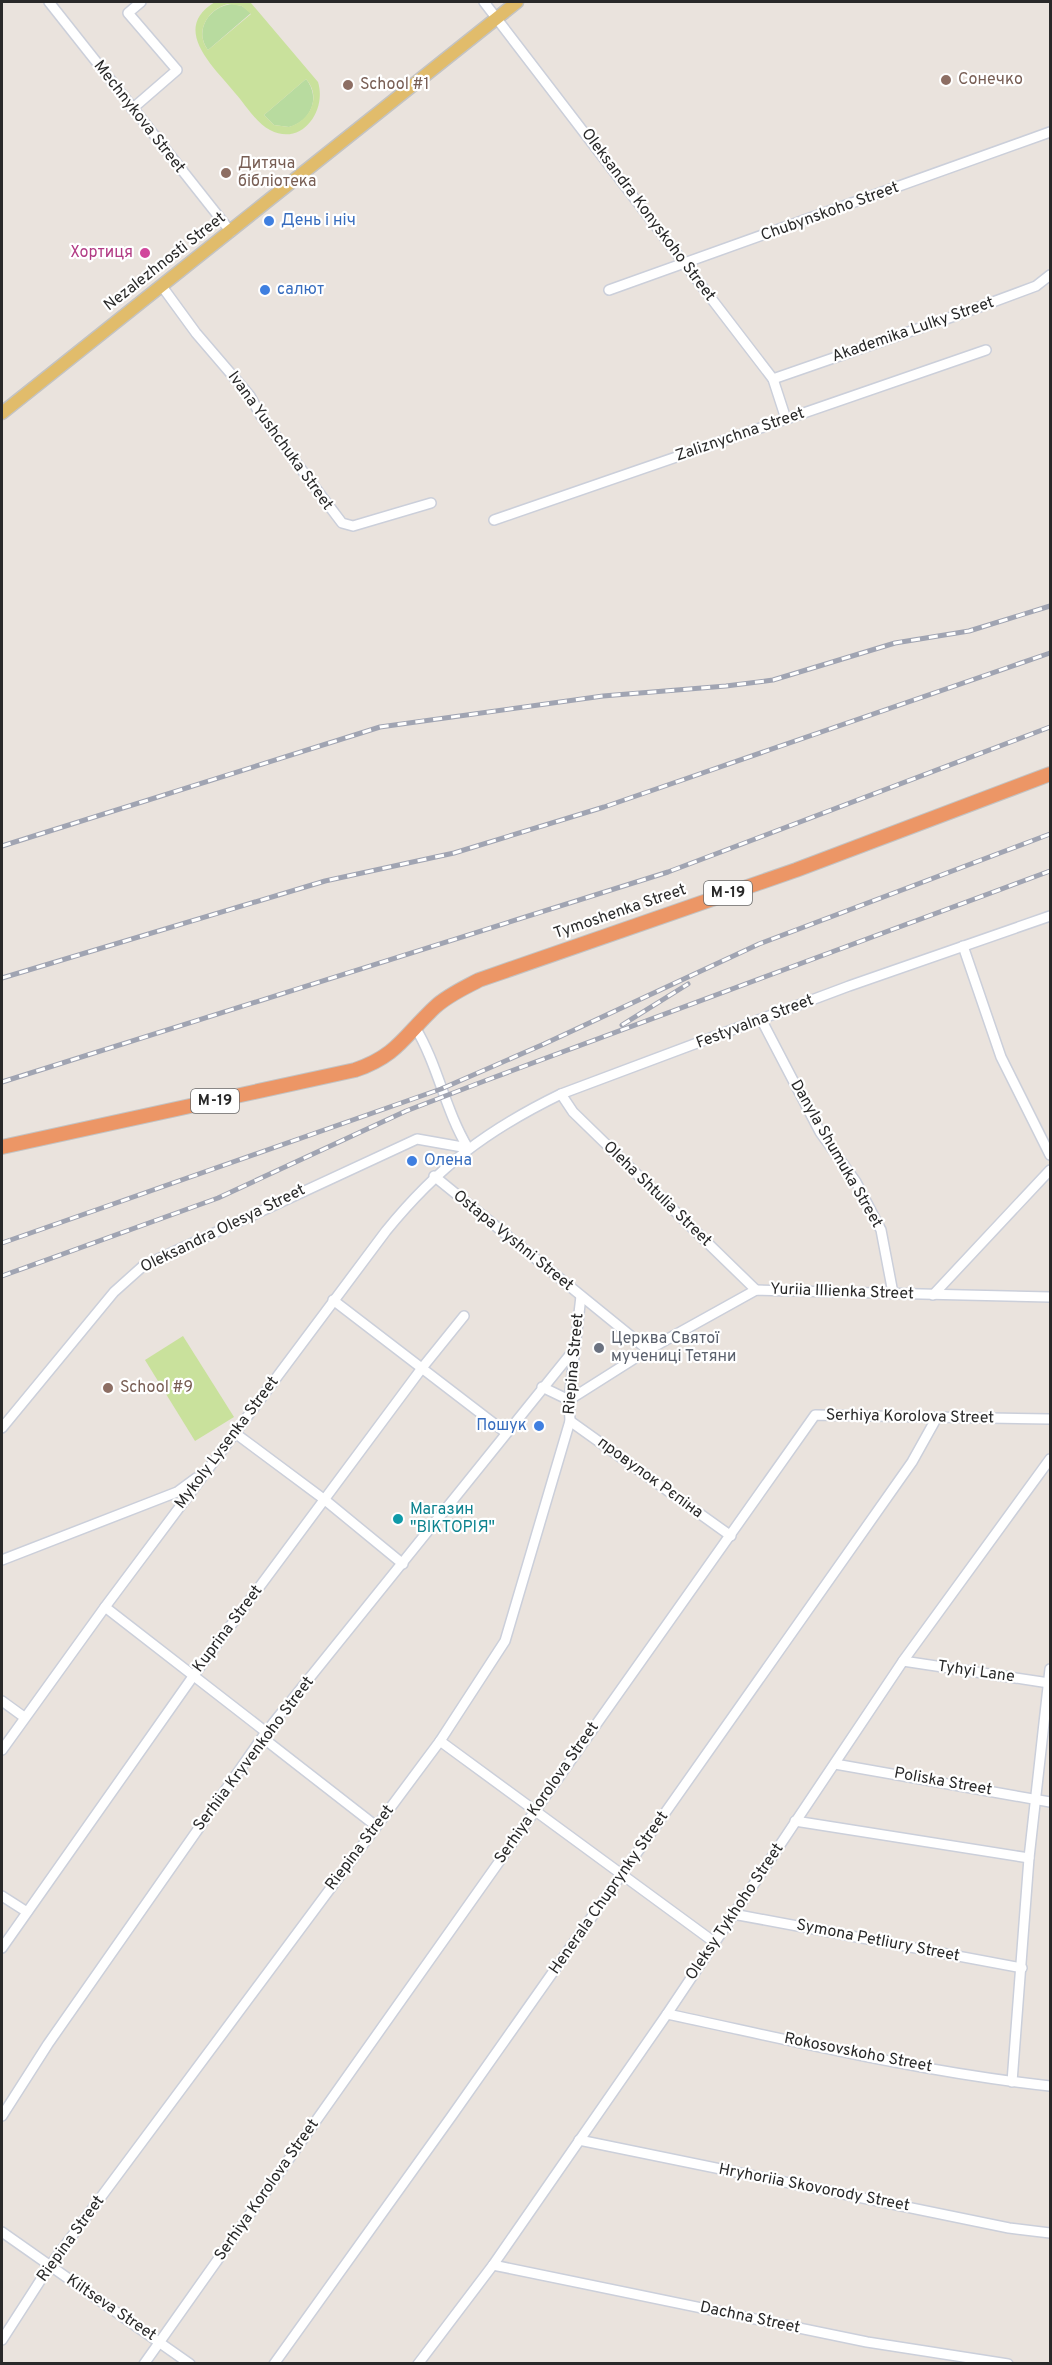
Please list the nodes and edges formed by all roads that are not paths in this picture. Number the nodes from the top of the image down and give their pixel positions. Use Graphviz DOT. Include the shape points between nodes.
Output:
graph roads {
  1 [pos="49,2"];
  2 [pos="141,2"];
  3 [pos="484,2"];
  4 [pos="517,2"];
  5 [pos="498,17"];
  6 [pos="132,109"];
  7 [pos="1050,132"];
  8 [pos="231,232"];
  9 [pos="686,264"];
  10 [pos="1050,275"];
  11 [pos="161,285"];
  12 [pos="609,290"];
  13 [pos="986,351"];
  14 [pos="773,379"];
  15 [pos="2,413"];
  16 [pos="786,419"];
  17 [pos="431,503"];
  18 [pos="494,520"];
  19 [pos="1050,774"];
  20 [pos="1050,916"];
  21 [pos="963,946"];
  22 [pos="762,1021"];
  23 [pos="415,1028"];
  24 [pos="561,1094"];
  25 [pos="2,1147"];
  26 [pos="468,1148"];
  27 [pos="1050,1155"];
  28 [pos="1050,1170"];
  29 [pos="434,1176"];
  30 [pos="756,1290"];
  31 [pos="892,1293"];
  32 [pos="933,1295"];
  33 [pos="581,1296"];
  34 [pos="1050,1297"];
  35 [pos="333,1300"];
  36 [pos="464,1316"];
  37 [pos="648,1350"];
  38 [pos="573,1351"];
  39 [pos="422,1368"];
  40 [pos="542,1388"];
  41 [pos="569,1400"];
  42 [pos="936,1419"];
  43 [pos="1050,1419"];
  44 [pos="570,1421"];
  45 [pos="2,1428"];
  46 [pos="505,1432"];
  47 [pos="235,1433"];
  48 [pos="1050,1459"];
  49 [pos="209,1467"];
  50 [pos="325,1500"];
  51 [pos="730,1536"];
  52 [pos="2,1560"];
  53 [pos="403,1564"];
  54 [pos="105,1607"];
  55 [pos="903,1661"];
  56 [pos="1050,1669"];
  57 [pos="194,1675"];
  58 [pos="1049,1683"];
  59 [pos="2,1701"];
  60 [pos="24,1717"];
  61 [pos="265,1735"];
  62 [pos="440,1741"];
  63 [pos="2,1750"];
  64 [pos="835,1764"];
  65 [pos="1037,1799"];
  66 [pos="1050,1802"];
  67 [pos="534,1812"];
  68 [pos="795,1821"];
  69 [pos="376,1826"];
  70 [pos="1029,1858"];
  71 [pos="622,1874"];
  72 [pos="2,1896"];
  73 [pos="27,1912"];
  74 [pos="733,1914"];
  75 [pos="714,1942"];
  76 [pos="2,1948"];
  77 [pos="1022,1968"];
  78 [pos="667,2014"];
  79 [pos="1012,2082"];
  80 [pos="1050,2086"];
  81 [pos="2,2116"];
  82 [pos="579,2140"];
  83 [pos="2,2232"];
  84 [pos="1050,2233"];
  85 [pos="493,2265"];
  86 [pos="49,2267"];
  87 [pos="2,2340"];
  88 [pos="160,2341"];
  89 [pos="144,2364"];
  90 [pos="190,2364"];
  91 [pos="274,2364"];
  92 [pos="418,2364"];
  93 [pos="1008,2364"];
  1 -- 6 [label="street, Mechnykova Street"];
  2 -- 6 [label="street" via="128,13 177,70"];
  3 -- 5 [label="street, Oleksandra Konyskoho Street"];
  4 -- 5 [label="main road, Nezalezhnosti Street"];
  5 -- 8 [label="main road, Nezalezhnosti Street"];
  5 -- 9 [label="street, Oleksandra Konyskoho Street"];
  6 -- 8 [label="street, Mechnykova Street"];
  7 -- 9 [label="street, Chubynskoho Street"];
  8 -- 11 [label="main road, Nezalezhnosti Street"];
  9 -- 12 [label="street, Chubynskoho Street"];
  9 -- 14 [label="street, Oleksandra Konyskoho Street"];
  10 -- 14 [label="street, Akademika Lulky Street" via="1036,286"];
  11 -- 15 [label="main road, Nezalezhnosti Street"];
  11 -- 17 [label="street, Ivana Yushchuka Street" via="250,396 342,524 353,526"];
  13 -- 16 [label="street, Zaliznychna Street"];
  14 -- 16 [label="street, Oleksandra Konyskoho Street"];
  16 -- 18 [label="street, Zaliznychna Street"];
  19 -- 23 [label="highway, Tymoshenka Street / М-19" via="796,870 504,969 453,994"];
  20 -- 21 [label="street, Festyvalna Street"];
  21 -- 22 [label="street, Festyvalna Street"];
  21 -- 27 [label="street" via="1000,1057"];
  22 -- 24 [label="street, Festyvalna Street"];
  22 -- 31 [label="street, Danyla Shumuka Street" via="820,1132 856,1182 881,1230"];
  23 -- 25 [label="highway, М-19" via="390,1054 355,1070"];
  23 -- 26 [label="street"];
  24 -- 26 [label="street, Festyvalna Street"];
  24 -- 30 [label="street, Oleha Shtulia Street" via="573,1112"];
  26 -- 29 [label="street, Mykoly Lysenka Street"];
  26 -- 45 [label="street, Oleksandra Olesya Street" via="417,1139 143,1266 114,1292"];
  28 -- 32 [label="street"];
  29 -- 33 [label="street, Ostapa Vyshni Street"];
  29 -- 35 [label="street, Mykoly Lysenka Street"];
  30 -- 31 [label="street, Yuriia Illienka Street"];
  30 -- 37 [label="street, Yuriia Illienka Street"];
  31 -- 32 [label="street, Yuriia Illienka Street"];
  32 -- 34 [label="street, Yuriia Illienka Street"];
  33 -- 37 [label="street, Ostapa Vyshni Street"];
  33 -- 38 [label="street, Riepina Street"];
  35 -- 39 [label="street"];
  35 -- 47 [label="street, Mykoly Lysenka Street"];
  36 -- 39 [label="street, Kuprina Street"];
  37 -- 41 [label="street, Yuriia Illienka Street"];
  38 -- 40 [label="street, Serhiia Kryvenkoho Street"];
  38 -- 41 [label="street, Riepina Street"];
  39 -- 46 [label="street"];
  39 -- 50 [label="street, Kuprina Street"];
  40 -- 41 [label="street"];
  40 -- 46 [label="street, Serhiia Kryvenkoho Street"];
  41 -- 44 [label="street, Riepina Street"];
  42 -- 43 [label="street, Serhiya Korolova Street"];
  42 -- 51 [label="street, Serhiya Korolova Street" via="815,1415"];
  42 -- 71 [label="street, Henerala Chuprynky Street" via="912,1462"];
  44 -- 51 [label="street, провулок Рєпіна"];
  44 -- 62 [label="street, Riepina Street" via="505,1641"];
  46 -- 53 [label="street, Serhiia Kryvenkoho Street"];
  47 -- 49 [label="street, Mykoly Lysenka Street"];
  47 -- 50 [label="street"];
  48 -- 55 [label="street, Oleksy Tykhoho Street"];
  49 -- 52 [label="street" via="177,1492"];
  49 -- 54 [label="street, Mykoly Lysenka Street"];
  50 -- 53 [label="street"];
  50 -- 57 [label="street, Kuprina Street"];
  51 -- 67 [label="street, Serhiya Korolova Street"];
  53 -- 61 [label="street, Serhiia Kryvenkoho Street"];
  54 -- 57 [label="street"];
  54 -- 60 [label="street, Mykoly Lysenka Street"];
  55 -- 58 [label="street, Tyhyi Lane"];
  55 -- 64 [label="street, Oleksy Tykhoho Street"];
  56 -- 58 [label="street"];
  57 -- 61 [label="street"];
  57 -- 73 [label="street, Kuprina Street"];
  58 -- 65 [label="street"];
  59 -- 60 [label="street"];
  60 -- 63 [label="street, Mykoly Lysenka Street"];
  61 -- 69 [label="street"];
  61 -- 81 [label="street, Serhiia Kryvenkoho Street" via="138,1913"];
  62 -- 67 [label="street"];
  62 -- 69 [label="street, Riepina Street"];
  64 -- 65 [label="street, Poliska Street"];
  64 -- 68 [label="street, Oleksy Tykhoho Street"];
  65 -- 66 [label="street, Poliska Street"];
  65 -- 70 [label="street"];
  67 -- 71 [label="street"];
  67 -- 88 [label="street, Serhiya Korolova Street"];
  68 -- 70 [label="street"];
  68 -- 74 [label="street, Oleksy Tykhoho Street"];
  69 -- 86 [label="street, Riepina Street"];
  70 -- 77 [label="street"];
  71 -- 75 [label="street"];
  71 -- 91 [label="street, Henerala Chuprynky Street"];
  72 -- 73 [label="street"];
  73 -- 76 [label="street, Kuprina Street"];
  74 -- 75 [label="street, Oleksy Tykhoho Street"];
  74 -- 77 [label="street, Symona Petliury Street"];
  75 -- 78 [label="street, Oleksy Tykhoho Street"];
  77 -- 79 [label="street"];
  78 -- 79 [label="street, Rokosovskoho Street"];
  78 -- 82 [label="street, Oleksy Tykhoho Street"];
  79 -- 80 [label="street, Rokosovskoho Street"];
  82 -- 84 [label="street, Hryhoriia Skovorody Street"];
  82 -- 85 [label="street, Oleksy Tykhoho Street"];
  83 -- 86 [label="street, Kiltseva Street"];
  85 -- 92 [label="street, Oleksy Tykhoho Street"];
  85 -- 93 [label="street, Dachna Street" via="867,2342"];
  86 -- 87 [label="street, Riepina Street"];
  86 -- 88 [label="street, Kiltseva Street"];
  88 -- 89 [label="street, Serhiya Korolova Street"];
  88 -- 90 [label="street, Kiltseva Street"];
}
